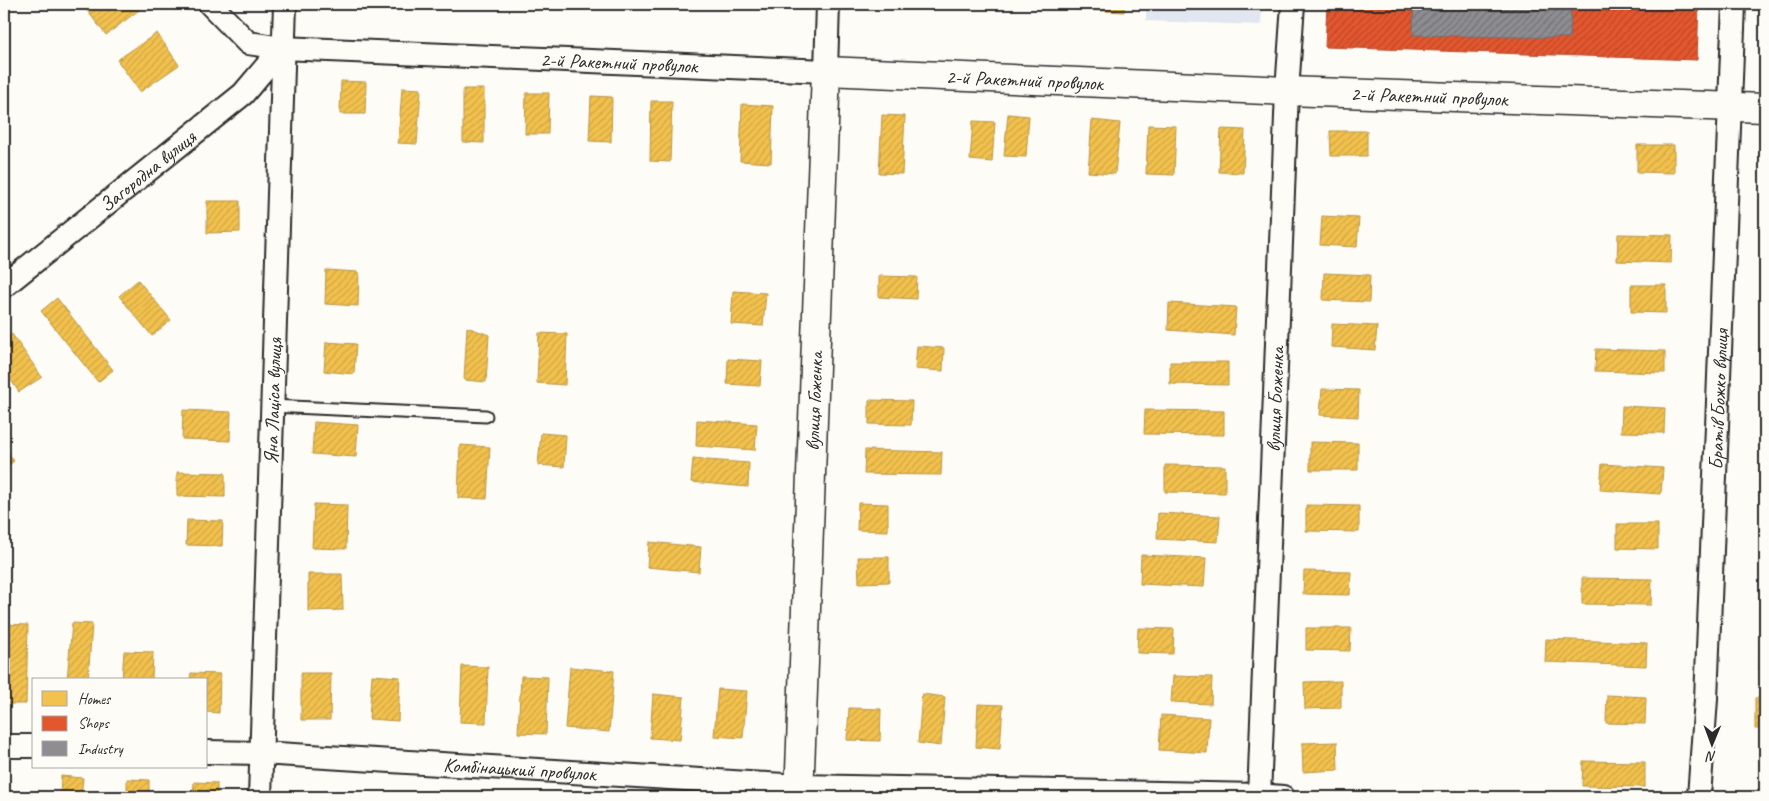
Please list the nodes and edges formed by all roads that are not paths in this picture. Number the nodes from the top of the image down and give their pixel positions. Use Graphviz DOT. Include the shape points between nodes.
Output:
graph roads {
  1 [pos="210,4"];
  2 [pos="285,4"];
  3 [pos="828,4"];
  4 [pos="1293,4"];
  5 [pos="1734,4"];
  6 [pos="282,48"];
  7 [pos="826,71"];
  8 [pos="1287,91"];
  9 [pos="1729,106"];
  10 [pos="1765,108"];
  11 [pos="4,286"];
  12 [pos="271,406"];
  13 [pos="486,416"];
  14 [pos="4,746"];
  15 [pos="32,746"];
  16 [pos="208,752"];
  17 [pos="261,753"];
  18 [pos="800,791"];
  19 [pos="1259,796"];
  20 [pos="260,797"];
  21 [pos="1283,797"];
  22 [pos="1699,797"];
  1 -- 6 [label="street, 2-й Ракетний провулок" via="248,43"];
  2 -- 6 [label="street, Яна Лаціса вулиця"];
  3 -- 7 [label="street, вулиця Гоженка"];
  4 -- 8 [label="street, вулиця Боженка"];
  5 -- 9 [label="street, Братів Божко вулиця"];
  6 -- 7 [label="street, 2-й Ракетний провулок"];
  6 -- 11 [label="street, Загородна вулиця" via="243,94"];
  6 -- 12 [label="street, Яна Лаціса вулиця"];
  7 -- 8 [label="street, 2-й Ракетний провулок"];
  7 -- 18 [label="street, вулиця Гоженка"];
  8 -- 9 [label="street, 2-й Ракетний провулок"];
  8 -- 19 [label="street, вулиця Боженка"];
  9 -- 10 [label="street, 2-й Ракетний провулок"];
  9 -- 22 [label="street, Братів Божко вулиця" via="1706,699"];
  12 -- 13 [label="lane"];
  12 -- 17 [label="street, Яна Лаціса вулиця"];
  14 -- 15 [label="street"];
  16 -- 17 [label="street, Комбінацький провулок"];
  17 -- 18 [label="street, Комбінацький провулок"];
  17 -- 20 [label="street, Яна Лаціса вулиця"];
  18 -- 19 [label="street, Комбінацький провулок"];
  19 -- 21 [label="street, Комбінацький провулок"];
}
